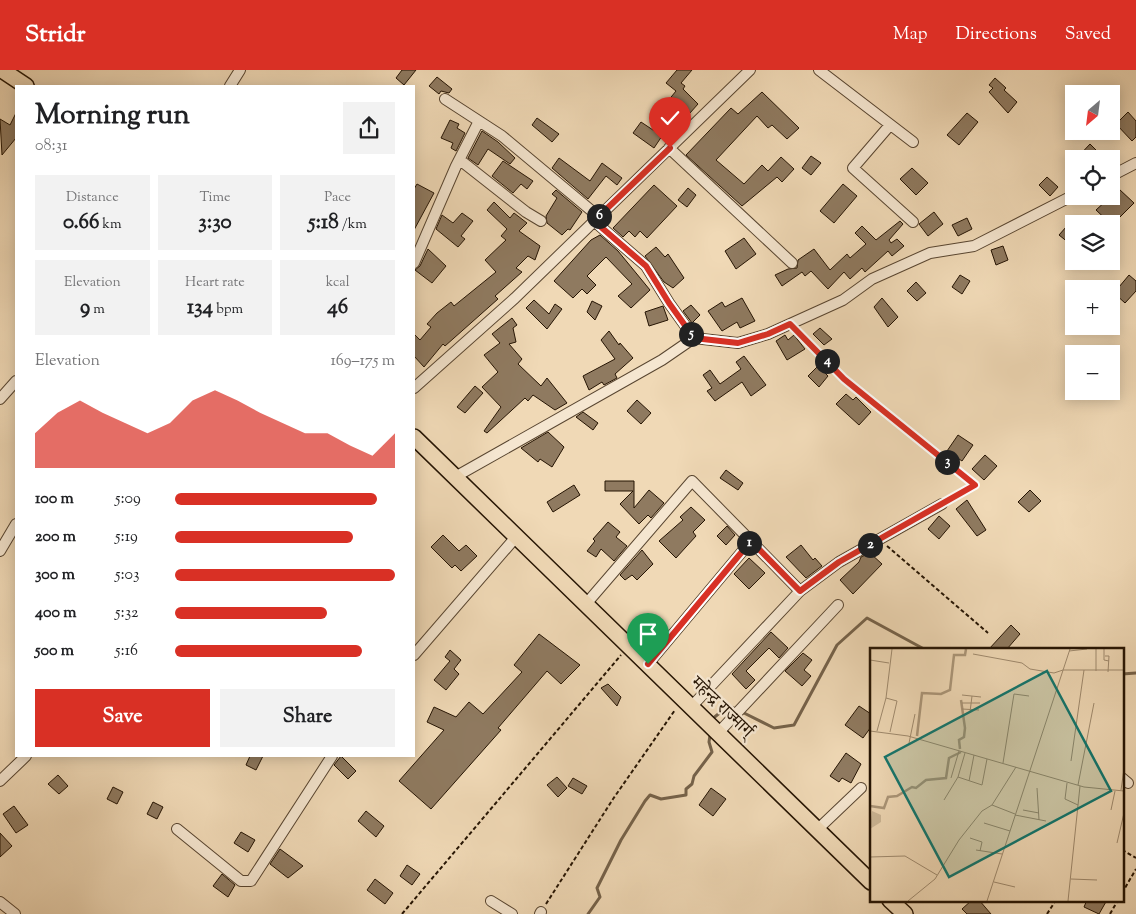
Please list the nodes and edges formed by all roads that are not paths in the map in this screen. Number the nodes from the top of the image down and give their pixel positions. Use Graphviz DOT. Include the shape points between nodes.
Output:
graph roads {
  1 [pos="2,70"];
  2 [pos="240,70"];
  3 [pos="750,70"];
  4 [pos="819,70"];
  5 [pos="24,85"];
  6 [pos="231,85"];
  7 [pos="445,99"];
  8 [pos="479,121"];
  9 [pos="890,124"];
  10 [pos="914,142"];
  11 [pos="670,148"];
  12 [pos="460,160"];
  13 [pos="1136,163"];
  14 [pos="1120,171"];
  15 [pos="1065,200"];
  16 [pos="596,219"];
  17 [pos="541,221"];
  18 [pos="913,222"];
  19 [pos="415,261"];
  20 [pos="792,263"];
  21 [pos="694,338"];
  22 [pos="15,382"];
  23 [pos="415,387"];
  24 [pos="0,399"];
  25 [pos="415,438"];
  26 [pos="455,477"];
  27 [pos="942,504"];
  28 [pos="15,526"];
  29 [pos="516,537"];
  30 [pos="751,541"];
  31 [pos="0,551"];
  32 [pos="800,591"];
  33 [pos="586,604"];
  34 [pos="838,606"];
  35 [pos="415,654"];
  36 [pos="648,664"];
  37 [pos="688,702"];
  38 [pos="719,732"];
  39 [pos="25,757"];
  40 [pos="331,757"];
  41 [pos="0,781"];
  42 [pos="861,788"];
  43 [pos="177,829"];
  44 [pos="818,829"];
  45 [pos="870,881"];
  46 [pos="491,901"];
  47 [pos="0,902"];
  48 [pos="892,902"];
  49 [pos="14,914"];
  50 [pos="512,914"];
  51 [pos="905,914"];
  1 -- 5 [label="highway"];
  2 -- 6 [label="street"];
  3 -- 11 [label="street"];
  4 -- 9 [label="street"];
  7 -- 8 [label="street"];
  8 -- 12 [label="street"];
  8 -- 16 [label="street" via="502,136"];
  9 -- 10 [label="street"];
  9 -- 18 [label="street" via="853,168"];
  11 -- 16 [label="street"];
  11 -- 20 [label="street"];
  12 -- 17 [label="street"];
  12 -- 19 [label="street"];
  13 -- 14 [label="street"];
  15 -- 21 [label="street" via="974,246 921,256 872,279 843,300 768,334 738,343"];
  16 -- 21 [label="street" via="646,266"];
  16 -- 23 [label="street" via="515,298"];
  21 -- 26 [label="street" via="662,360"];
  22 -- 24 [label="street"];
  25 -- 26 [label="highway, महेन्द्र राज्मार्ग्"];
  26 -- 29 [label="highway, महेन्द्र राज्मार्ग्"];
  27 -- 32 [label="street" via="839,562"];
  28 -- 31 [label="street"];
  29 -- 33 [label="highway, महेन्द्र राज्मार्ग्"];
  29 -- 35 [label="street"];
  30 -- 32 [label="street"];
  30 -- 33 [label="street" via="692,482"];
  30 -- 36 [label="street"];
  32 -- 37 [label="street"];
  33 -- 36 [label="highway, महेन्द्र राज्मार्ग्"];
  34 -- 38 [label="street"];
  36 -- 37 [label="highway, महेन्द्र राज्मार्ग्"];
  37 -- 38 [label="highway, महेन्द्र राज्मार्ग्"];
  38 -- 44 [label="highway, महेन्द्र राज्मार्ग्"];
  39 -- 41 [label="street"];
  40 -- 43 [label="street" via="251,881 240,881"];
  42 -- 44 [label="street"];
  44 -- 45 [label="highway, महेन्द्र राज्मार्ग्"];
  46 -- 50 [label="street"];
  47 -- 49 [label="street"];
  48 -- 51 [label="highway"];
}
